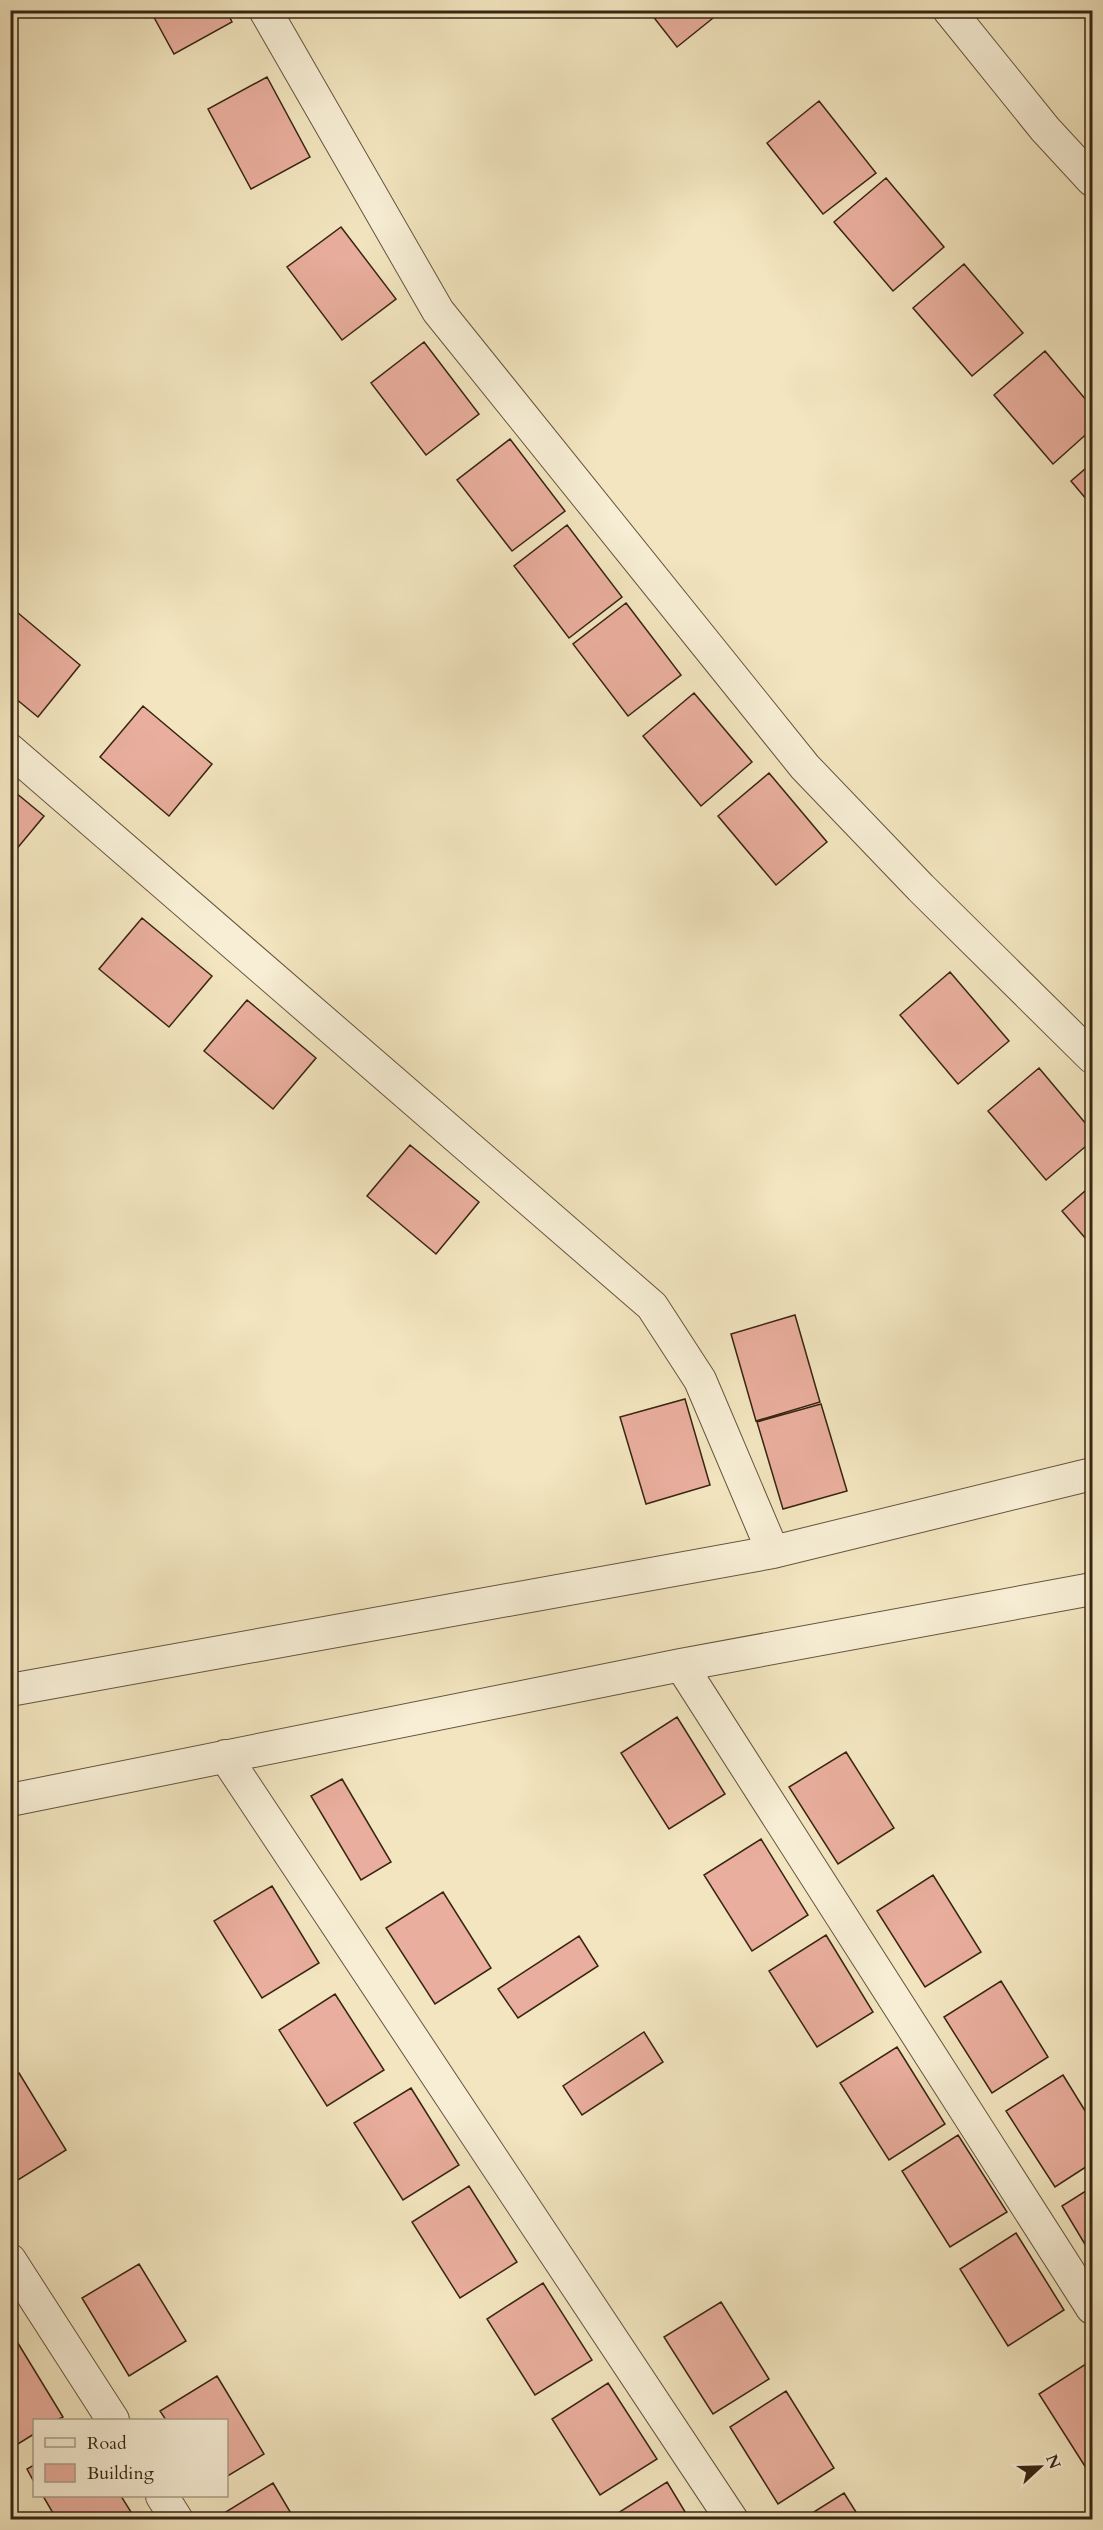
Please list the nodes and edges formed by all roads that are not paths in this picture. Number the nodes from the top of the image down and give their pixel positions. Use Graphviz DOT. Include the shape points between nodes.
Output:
graph roads {
  1 [pos="266,10"];
  2 [pos="950,10"];
  3 [pos="1092,180"];
  4 [pos="10,750"];
  5 [pos="1092,1057"];
  6 [pos="1092,1474"];
  7 [pos="772,1552"];
  8 [pos="1092,1589"];
  9 [pos="681,1665"];
  10 [pos="10,1690"];
  11 [pos="225,1756"];
  12 [pos="10,1800"];
  13 [pos="10,2260"];
  14 [pos="1092,2308"];
  15 [pos="113,2419"];
  16 [pos="163,2497"];
  17 [pos="177,2520"];
  18 [pos="732,2520"];
  1 -- 5 [label="street" via="438,311 805,767"];
  2 -- 3 [label="street" via="1045,129"];
  4 -- 7 [label="street" via="652,1306 700,1380"];
  6 -- 7 [label="street"];
  7 -- 10 [label="street"];
  8 -- 9 [label="street"];
  9 -- 11 [label="street"];
  9 -- 14 [label="street"];
  11 -- 12 [label="street"];
  11 -- 18 [label="street"];
  13 -- 15 [label="street"];
  16 -- 17 [label="street"];
}
